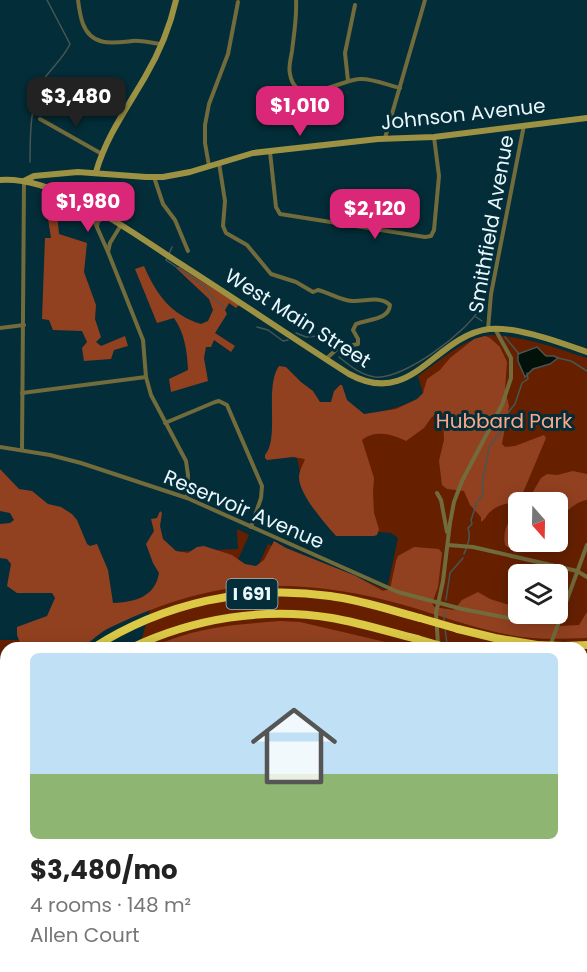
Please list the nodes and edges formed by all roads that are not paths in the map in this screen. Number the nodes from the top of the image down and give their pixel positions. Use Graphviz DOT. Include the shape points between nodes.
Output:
graph roads {
  1 [pos="78,0"];
  2 [pos="176,0"];
  3 [pos="296,0"];
  4 [pos="425,0"];
  5 [pos="238,2"];
  6 [pos="355,5"];
  7 [pos="161,44"];
  8 [pos="348,81"];
  9 [pos="400,88"];
  10 [pos="587,118"];
  11 [pos="40,119"];
  12 [pos="524,125"];
  13 [pos="434,136"];
  14 [pos="385,138"];
  15 [pos="270,152"];
  16 [pos="103,154"];
  17 [pos="219,163"];
  18 [pos="209,166"];
  19 [pos="96,172"];
  20 [pos="154,177"];
  21 [pos="0,180"];
  22 [pos="24,181"];
  23 [pos="88,206"];
  24 [pos="106,217"];
  25 [pos="121,225"];
  26 [pos="97,226"];
  27 [pos="188,250"];
  28 [pos="108,252"];
  29 [pos="24,325"];
  30 [pos="0,328"];
  31 [pos="488,329"];
  32 [pos="495,329"];
  33 [pos="587,352"];
  34 [pos="326,359"];
  35 [pos="147,377"];
  36 [pos="22,393"];
  37 [pos="165,423"];
  38 [pos="0,447"];
  39 [pos="22,450"];
  40 [pos="436,493"];
  41 [pos="187,498"];
  42 [pos="251,526"];
  43 [pos="448,536"];
  44 [pos="448,545"];
  45 [pos="587,545"];
  46 [pos="577,571"];
  47 [pos="587,577"];
  48 [pos="568,595"];
  49 [pos="438,603"];
  50 [pos="508,617"];
  51 [pos="558,624"];
  52 [pos="103,642"];
  53 [pos="146,642"];
  54 [pos="427,642"];
  55 [pos="438,642"];
  56 [pos="519,642"];
  57 [pos="552,642"];
  1 -- 7 [label="street" via="83,24 102,42"];
  2 -- 7 [label="street"];
  3 -- 8 [label="street" via="292,81 308,92"];
  4 -- 9 [label="street"];
  5 -- 18 [label="street" via="228,54 205,125"];
  6 -- 8 [label="street" via="345,52"];
  7 -- 16 [label="street"];
  8 -- 9 [label="street" via="363,79"];
  9 -- 14 [label="street"];
  10 -- 12 [label="street, Johnson Avenue"];
  11 -- 16 [label="street"];
  12 -- 13 [label="street, Johnson Avenue"];
  12 -- 31 [label="street, Smithfield Avenue" via="491,294"];
  13 -- 14 [label="street, Johnson Avenue"];
  13 -- 15 [label="street" via="439,181 434,230 425,237 280,214"];
  14 -- 15 [label="street, Johnson Avenue"];
  15 -- 17 [label="street, Johnson Avenue"];
  16 -- 19 [label="street"];
  17 -- 18 [label="street, Johnson Avenue"];
  17 -- 34 [label="street" via="225,232 251,249 267,271 313,292 318,290 353,301 385,300 390,305 383,316 356,324 353,330 358,344 338,348"];
  18 -- 20 [label="street, Johnson Avenue"];
  19 -- 20 [label="street, Johnson Avenue"];
  19 -- 22 [label="street, Johnson Avenue" via="45,174"];
  20 -- 27 [label="street" via="163,204"];
  21 -- 22 [label="street, West Main Street"];
  22 -- 23 [label="street, West Main Street"];
  22 -- 29 [label="street"];
  23 -- 24 [label="street, West Main Street"];
  23 -- 26 [label="street"];
  24 -- 25 [label="street, West Main Street"];
  24 -- 26 [label="street"];
  25 -- 28 [label="street"];
  25 -- 34 [label="street, West Main Street"];
  26 -- 28 [label="street"];
  28 -- 35 [label="street" via="143,340"];
  29 -- 30 [label="street"];
  29 -- 36 [label="street"];
  31 -- 32 [label="street, West Main Street"];
  31 -- 34 [label="street, West Main Street" via="464,338 394,383 363,381"];
  32 -- 33 [label="street, West Main Street" via="533,335"];
  32 -- 43 [label="street" via="510,354 511,378 462,481"];
  35 -- 36 [label="street"];
  35 -- 37 [label="street"];
  36 -- 39 [label="street"];
  37 -- 41 [label="street" via="186,461"];
  37 -- 42 [label="street" via="215,402 223,402 230,409 262,486"];
  38 -- 39 [label="street, Reservoir Avenue"];
  39 -- 41 [label="street, Reservoir Avenue" via="81,463"];
  40 -- 43 [label="street"];
  41 -- 42 [label="street, Reservoir Avenue"];
  42 -- 49 [label="street, Reservoir Avenue" via="389,588"];
  43 -- 44 [label="street"];
  44 -- 46 [label="street" via="465,545"];
  44 -- 49 [label="street"];
  45 -- 46 [label="street"];
  46 -- 47 [label="street"];
  46 -- 48 [label="street"];
  49 -- 50 [label="street, Reservoir Avenue"];
  49 -- 55 [label="street" via="435,617"];
  51 -- 57 [label="street"];
  52 -- 56 [label="highway, I 691, bridge" via="169,611 211,600 300,593 333,596"];
  53 -- 54 [label="highway, I 691, bridge" via="196,624 272,614 330,618"];
}
